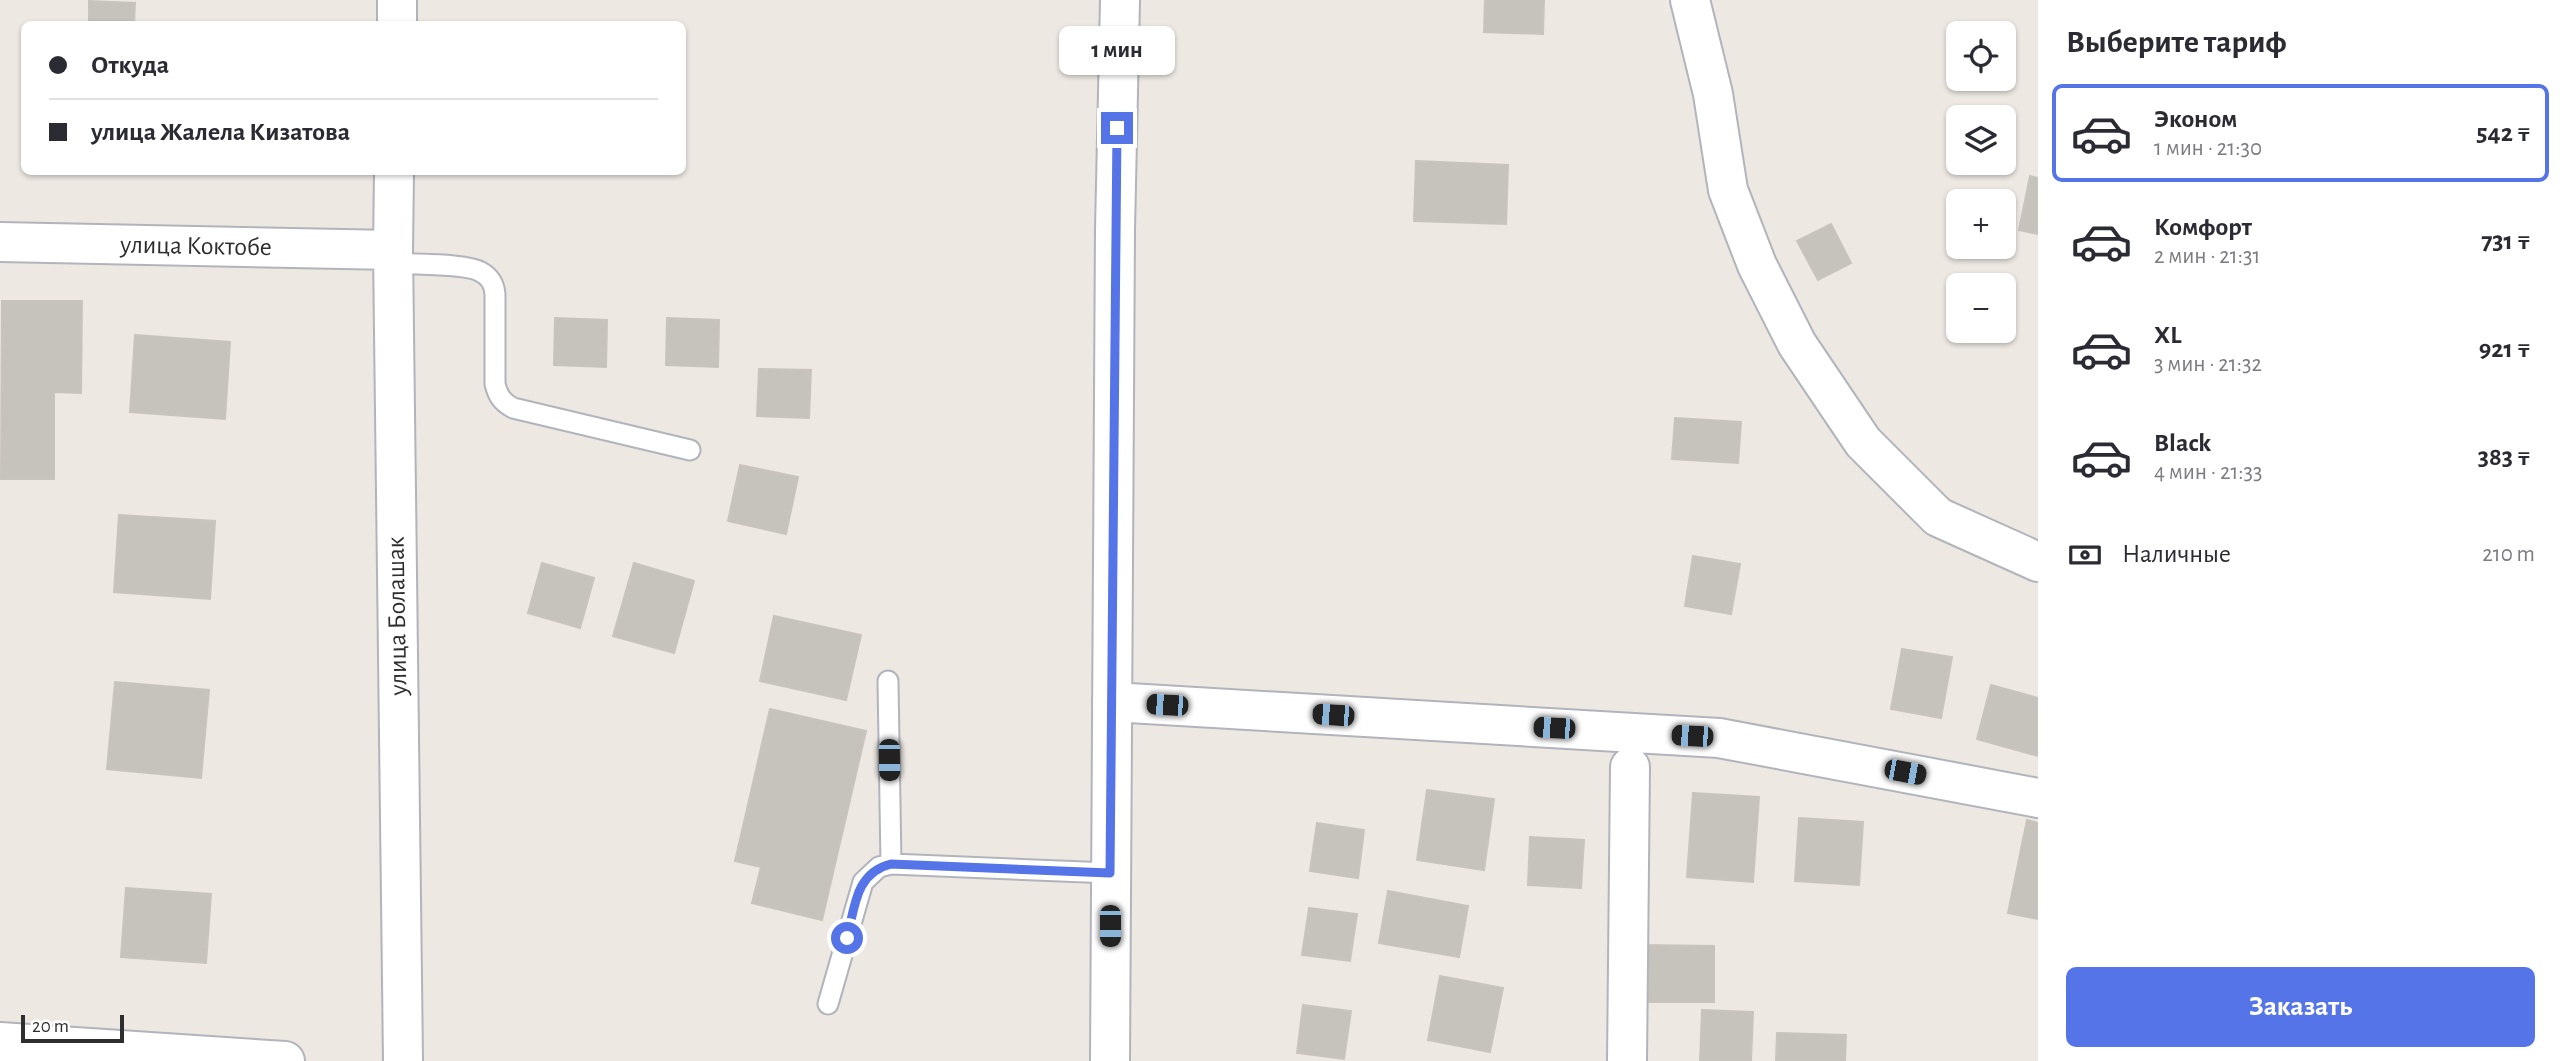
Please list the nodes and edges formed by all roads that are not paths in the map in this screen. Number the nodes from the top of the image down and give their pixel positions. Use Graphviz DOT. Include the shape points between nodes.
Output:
graph roads {
  1 [pos="397,0"];
  2 [pos="1120,0"];
  3 [pos="1690,0"];
  4 [pos="397,21"];
  5 [pos="394,175"];
  6 [pos="0,242"];
  7 [pos="393,257"];
  8 [pos="690,450"];
  9 [pos="2038,562"];
  10 [pos="888,681"];
  11 [pos="1112,702"];
  12 [pos="1630,766"];
  13 [pos="2038,797"];
  14 [pos="891,864"];
  15 [pos="1110,873"];
  16 [pos="828,1004"];
  17 [pos="0,1042"];
  18 [pos="285,1061"];
  19 [pos="403,1061"];
  20 [pos="1110,1061"];
  21 [pos="1627,1061"];
  1 -- 4 [label="street"];
  2 -- 11 [label="street"];
  3 -- 9 [label="street" via="1713,94 1728,190 1756,265 1797,344 1863,442 1938,517"];
  5 -- 7 [label="street, улица Болашак"];
  6 -- 7 [label="street, улица Коктобе"];
  7 -- 8 [label="lane" via="474,268 488,276 495,293 495,384 504,403"];
  7 -- 19 [label="street, улица Болашак"];
  10 -- 14 [label="lane"];
  11 -- 13 [label="street" via="1719,738"];
  11 -- 15 [label="street"];
  12 -- 21 [label="street"];
  14 -- 15 [label="lane"];
  14 -- 16 [label="lane" via="879,867 863,882"];
  15 -- 20 [label="street"];
  17 -- 18 [label="street"];
}
